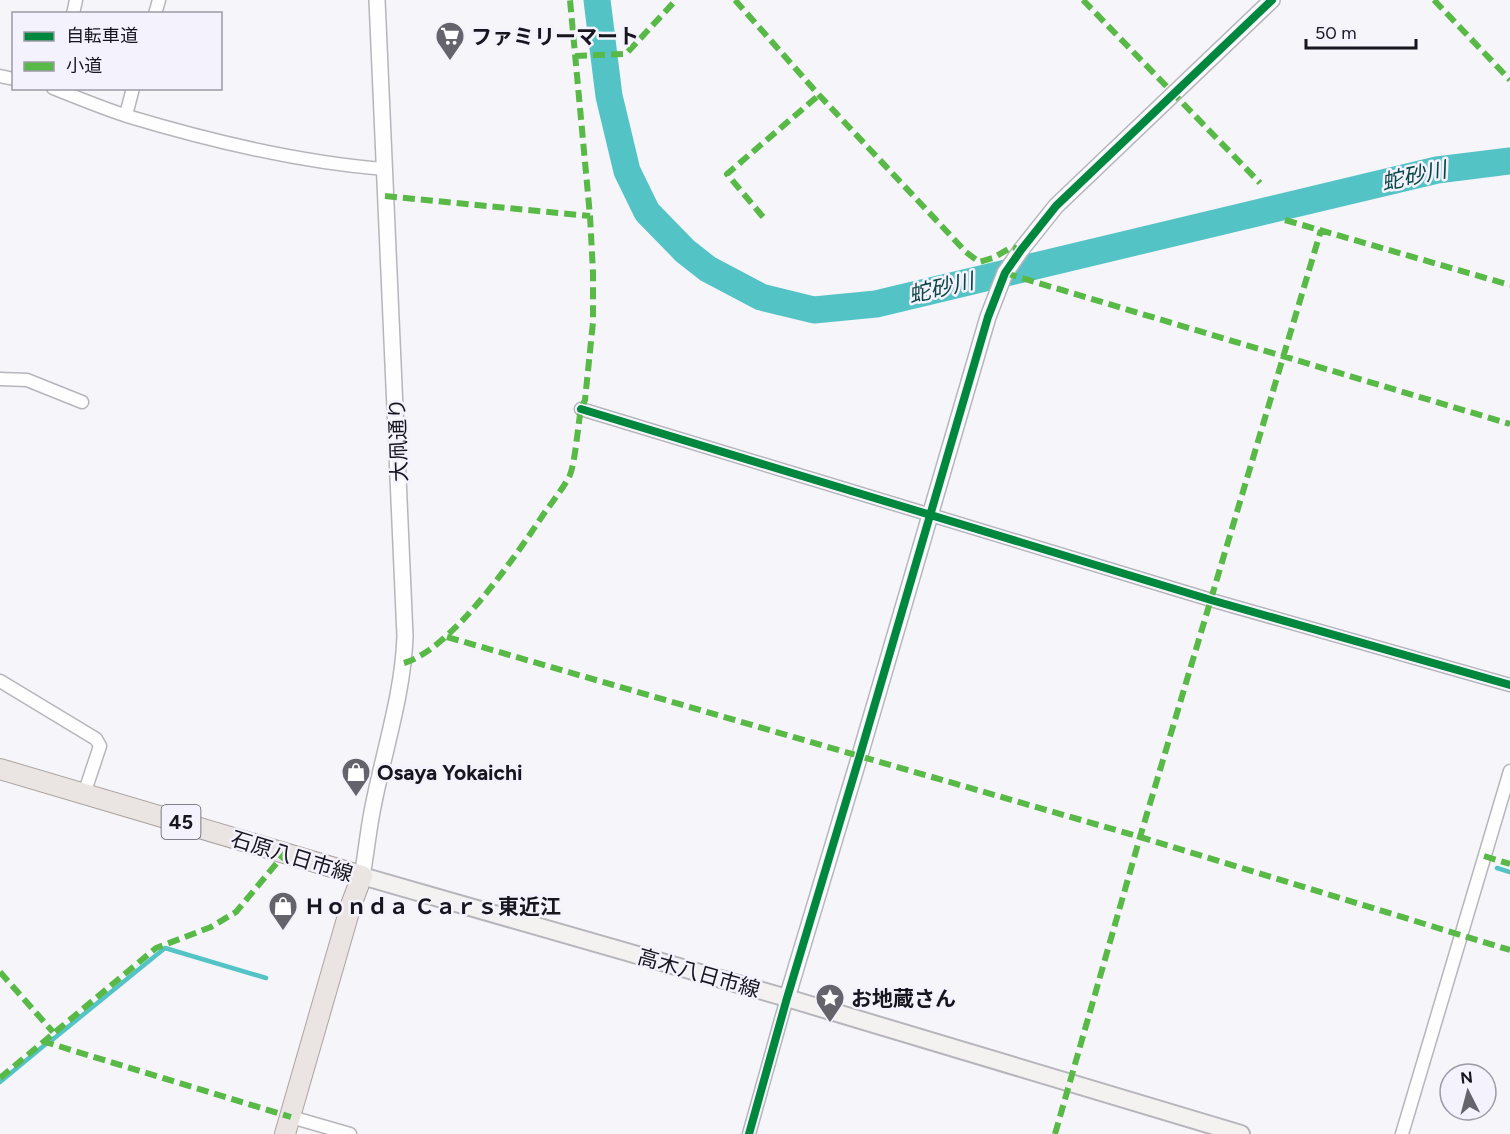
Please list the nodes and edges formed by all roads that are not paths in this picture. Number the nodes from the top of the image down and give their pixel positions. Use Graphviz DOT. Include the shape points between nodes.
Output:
graph roads {
  1 [pos="377,0"];
  2 [pos="1272,0"];
  3 [pos="58,90"];
  4 [pos="133,90"];
  5 [pos="126,116"];
  6 [pos="384,169"];
  7 [pos="0,379"];
  8 [pos="81,402"];
  9 [pos="580,409"];
  10 [pos="930,515"];
  11 [pos="0,681"];
  12 [pos="1510,685"];
  13 [pos="0,769"];
  14 [pos="1510,771"];
  15 [pos="84,794"];
  16 [pos="362,876"];
  17 [pos="787,998"];
  18 [pos="288,1126"];
  19 [pos="350,1134"];
  20 [pos="749,1134"];
  21 [pos="1241,1134"];
  22 [pos="1402,1134"];
  1 -- 6 [label="street, 大凧通り"];
  2 -- 10 [label="street" via="1056,206 1005,273 988,317"];
  3 -- 5 [label="street"];
  4 -- 5 [label="street"];
  5 -- 6 [label="street" via="324,162"];
  6 -- 16 [label="street, 大凧通り" via="405,636 404,663"];
  7 -- 8 [label="street" via="27,380"];
  9 -- 10 [label="street"];
  10 -- 12 [label="street"];
  10 -- 17 [label="street"];
  11 -- 15 [label="street" via="96,739 100,746"];
  13 -- 15 [label="main road, 石原八日市線 / 45"];
  14 -- 22 [label="street"];
  15 -- 16 [label="main road, 石原八日市線 / 45"];
  16 -- 17 [label="main road, 高木八日市線"];
  16 -- 18 [label="main road, 石原八日市線"];
  17 -- 20 [label="street"];
  17 -- 21 [label="main road, 高木八日市線"];
  18 -- 19 [label="street"];
}
